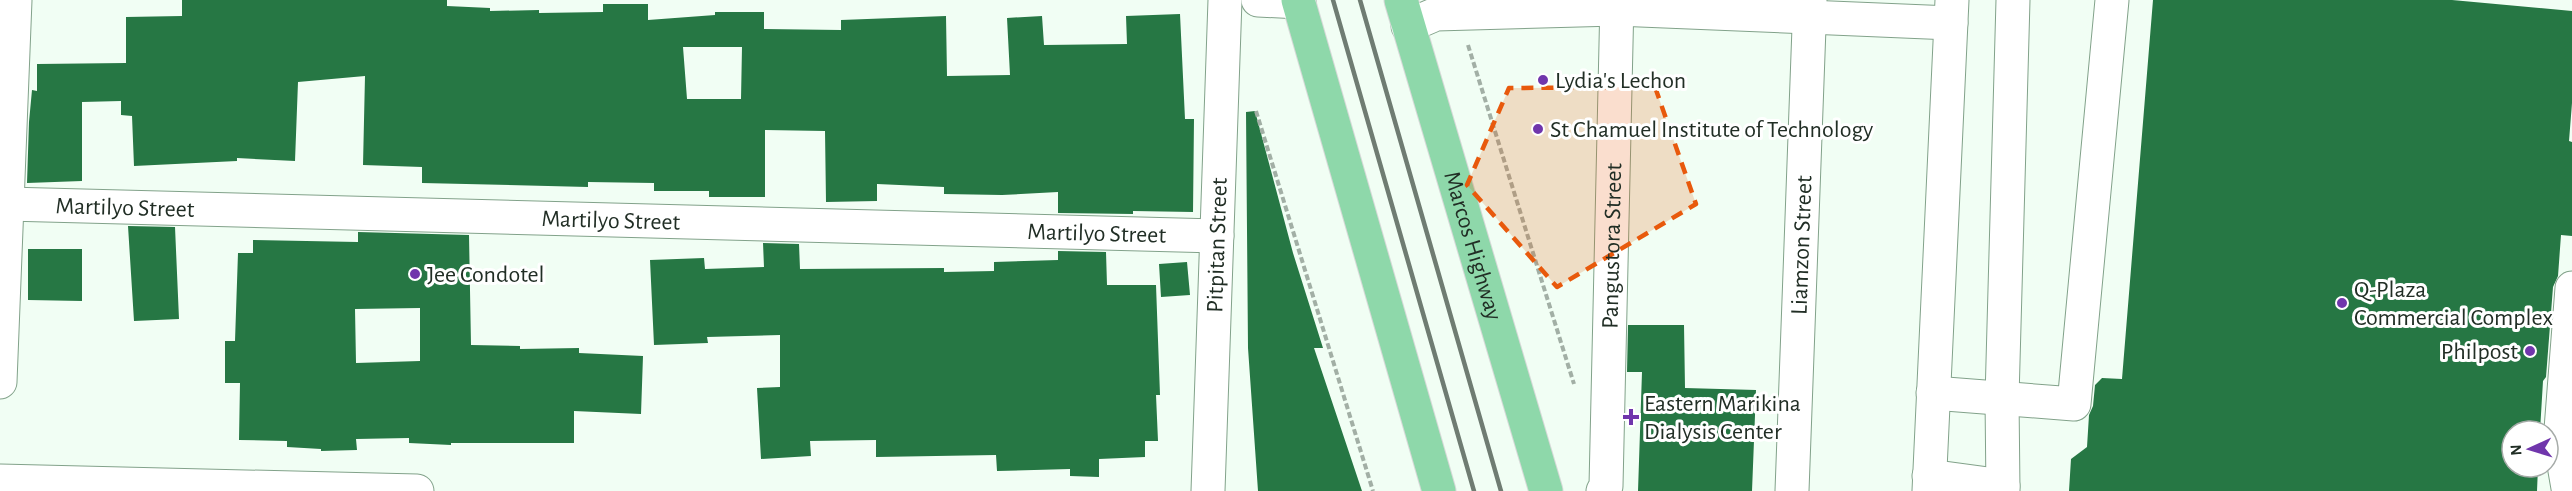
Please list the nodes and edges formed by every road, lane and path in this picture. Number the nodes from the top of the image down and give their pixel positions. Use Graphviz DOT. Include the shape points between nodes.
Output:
graph roads {
  1 [pos="15,0"];
  2 [pos="1225,0"];
  3 [pos="1258,0"];
  4 [pos="1388,0"];
  5 [pos="2013,0"];
  6 [pos="2112,0"];
  7 [pos="1299,1"];
  8 [pos="1616,5"];
  9 [pos="1809,9"];
  10 [pos="1428,11"];
  11 [pos="1952,12"];
  12 [pos="1254,105"];
  13 [pos="7,204"];
  14 [pos="1216,236"];
  15 [pos="2572,288"];
  16 [pos="0,382"];
  17 [pos="1574,385"];
  18 [pos="1933,393"];
  19 [pos="2002,398"];
  20 [pos="2566,443"];
  21 [pos="0,481"];
  22 [pos="1929,484"];
  23 [pos="2003,488"];
  24 [pos="417,491"];
  25 [pos="1208,491"];
  26 [pos="1373,491"];
  27 [pos="1439,491"];
  28 [pos="1546,491"];
  29 [pos="1603,491"];
  30 [pos="1792,491"];
  31 [pos="2571,491"];
  1 -- 13 [label="street"];
  2 -- 14 [label="street, Pitpitan Street"];
  3 -- 7 [label="street"];
  4 -- 10 [label="main road"];
  5 -- 19 [label="street"];
  6 -- 19 [label="street" via="2074,405"];
  7 -- 27 [label="main road"];
  8 -- 9 [label="street"];
  8 -- 10 [label="street"];
  8 -- 29 [label="street, Pangustora Street"];
  9 -- 11 [label="street"];
  9 -- 30 [label="street, Liamzon Street"];
  10 -- 17 [label="path"];
  10 -- 28 [label="main road, Marcos Highway"];
  11 -- 18 [label="street"];
  12 -- 26 [label="path"];
  13 -- 14 [label="street, Martilyo Street"];
  13 -- 16 [label="street"];
  14 -- 25 [label="street, Pitpitan Street"];
  15 -- 20 [label="street"];
  18 -- 19 [label="street"];
  18 -- 22 [label="street"];
  19 -- 23 [label="street"];
  20 -- 31 [label="street"];
  21 -- 24 [label="street"];
  22 -- 23 [label="street"];
}
